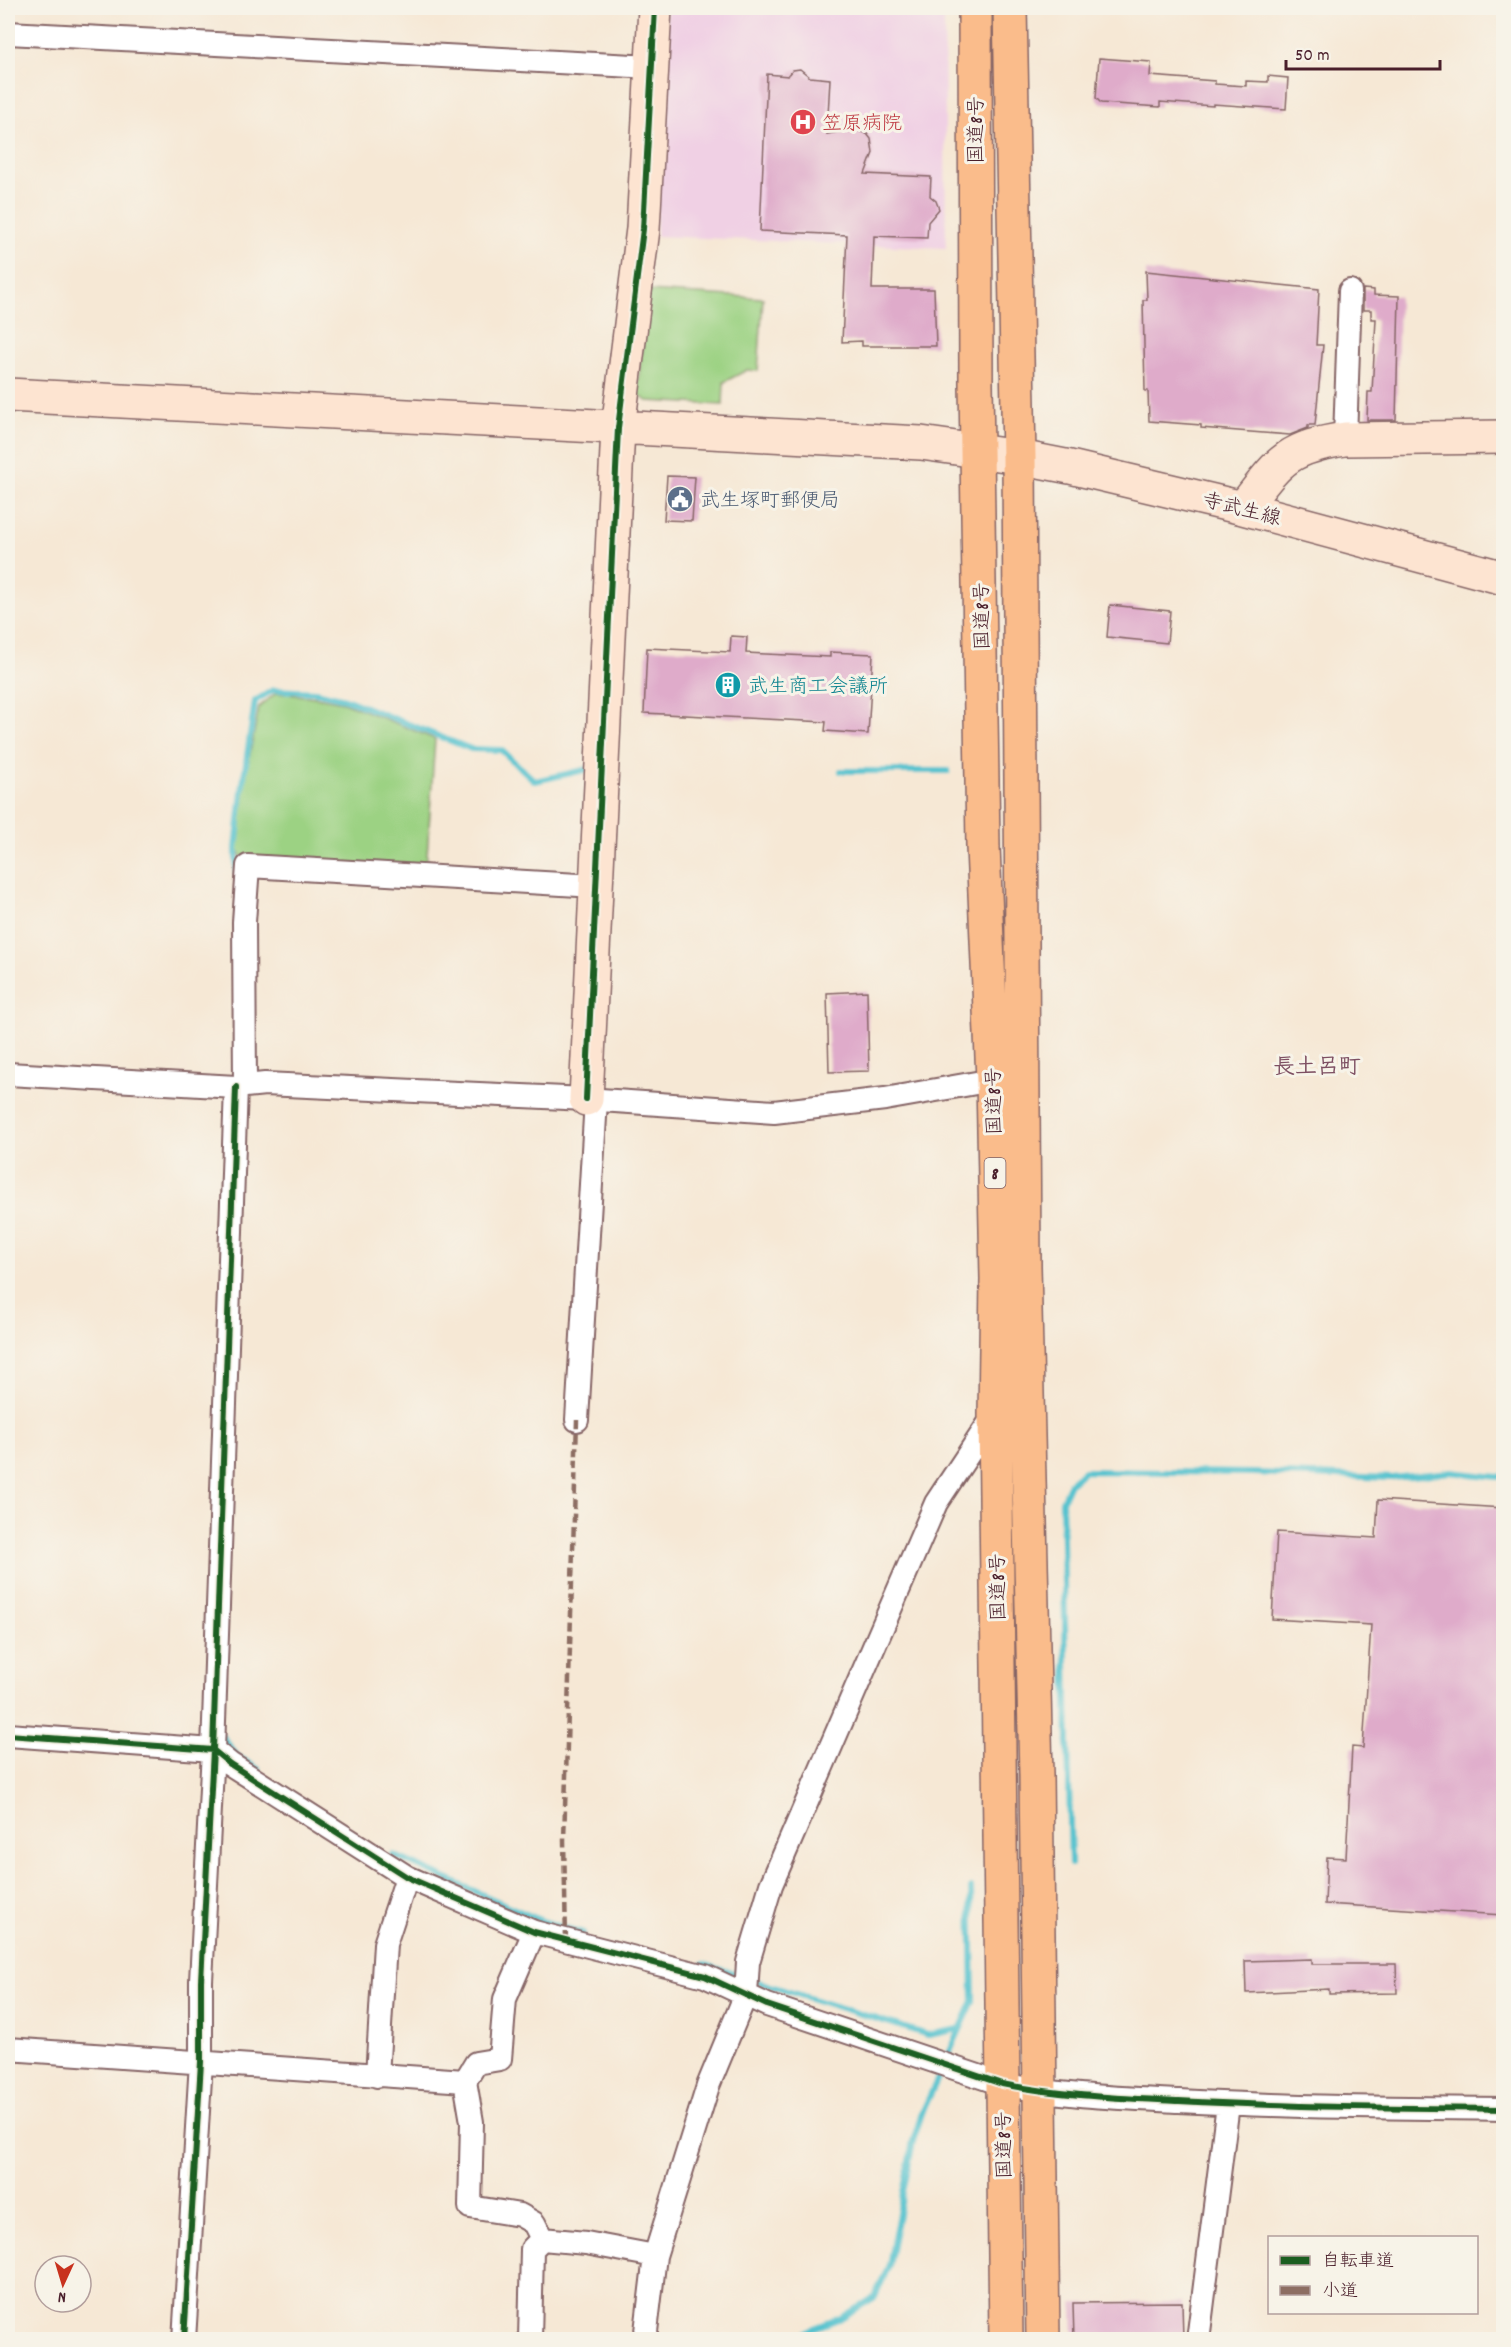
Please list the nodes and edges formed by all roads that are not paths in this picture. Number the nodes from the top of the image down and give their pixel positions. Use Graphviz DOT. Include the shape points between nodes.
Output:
graph roads {
  1 [pos="655,8"];
  2 [pos="975,8"];
  3 [pos="1010,8"];
  4 [pos="8,33"];
  5 [pos="652,67"];
  6 [pos="1350,291"];
  7 [pos="8,395"];
  8 [pos="618,428"];
  9 [pos="1503,436"];
  10 [pos="1345,439"];
  11 [pos="978,451"];
  12 [pos="1019,457"];
  13 [pos="1243,508"];
  14 [pos="1503,578"];
  15 [pos="596,886"];
  16 [pos="8,1074"];
  17 [pos="993,1080"];
  18 [pos="241,1087"];
  19 [pos="591,1099"];
  20 [pos="995,1414"];
  21 [pos="578,1420"];
  22 [pos="8,1735"];
  23 [pos="213,1750"];
  24 [pos="407,1877"];
  25 [pos="534,1932"];
  26 [pos="746,1994"];
  27 [pos="8,2049"];
  28 [pos="201,2062"];
  29 [pos="377,2076"];
  30 [pos="465,2081"];
  31 [pos="1002,2084"];
  32 [pos="1040,2092"];
  33 [pos="1228,2104"];
  34 [pos="1503,2109"];
  35 [pos="542,2240"];
  36 [pos="655,2256"];
  37 [pos="184,2340"];
  38 [pos="530,2340"];
  39 [pos="645,2340"];
  40 [pos="1006,2340"];
  41 [pos="1043,2340"];
  42 [pos="1198,2340"];
  1 -- 5 [label="street"];
  2 -- 11 [label="highway, 国道8号 / 8"];
  3 -- 12 [label="highway, 国道8号 / 8"];
  4 -- 5 [label="street"];
  5 -- 8 [label="street" via="643,229"];
  6 -- 10 [label="street"];
  7 -- 8 [label="street, 寺武生線"];
  8 -- 11 [label="street, 寺武生線" via="921,443"];
  8 -- 15 [label="street"];
  9 -- 10 [label="street"];
  10 -- 13 [label="street" via="1305,447 1279,463"];
  11 -- 12 [label="street, 寺武生線"];
  11 -- 17 [label="highway, 国道8号 / 8" via="983,848"];
  12 -- 13 [label="street, 寺武生線"];
  12 -- 32 [label="highway, 国道8号 / 8" via="1024,1277"];
  13 -- 14 [label="street, 寺武生線"];
  15 -- 18 [label="street" via="248,866"];
  15 -- 19 [label="street"];
  16 -- 18 [label="street"];
  17 -- 19 [label="street" via="885,1100 774,1112"];
  17 -- 20 [label="highway, 国道8号 / 8"];
  18 -- 19 [label="street" via="265,1084"];
  18 -- 23 [label="street"];
  19 -- 21 [label="street"];
  20 -- 26 [label="street" via="936,1503 908,1566 771,1886 748,1962"];
  20 -- 31 [label="highway, 国道8号 / 8"];
  22 -- 23 [label="street"];
  23 -- 24 [label="street"];
  23 -- 28 [label="street" via="201,1981"];
  24 -- 25 [label="street"];
  24 -- 29 [label="street" via="385,1944"];
  25 -- 26 [label="street" via="705,1976"];
  25 -- 30 [label="street" via="505,1998 500,2059 476,2063"];
  26 -- 31 [label="street" via="767,2005"];
  26 -- 36 [label="street" via="708,2086"];
  27 -- 28 [label="street"];
  28 -- 29 [label="street"];
  28 -- 37 [label="street"];
  29 -- 30 [label="street"];
  30 -- 35 [label="street" via="472,2122 470,2207 520,2215 534,2223"];
  31 -- 32 [label="street"];
  31 -- 40 [label="highway, 国道8号 / 8"];
  32 -- 33 [label="street"];
  32 -- 41 [label="highway, 国道8号 / 8"];
  33 -- 34 [label="street"];
  33 -- 42 [label="street"];
  35 -- 36 [label="street" via="586,2243"];
  35 -- 38 [label="street" via="532,2249"];
  36 -- 39 [label="street"];
}
